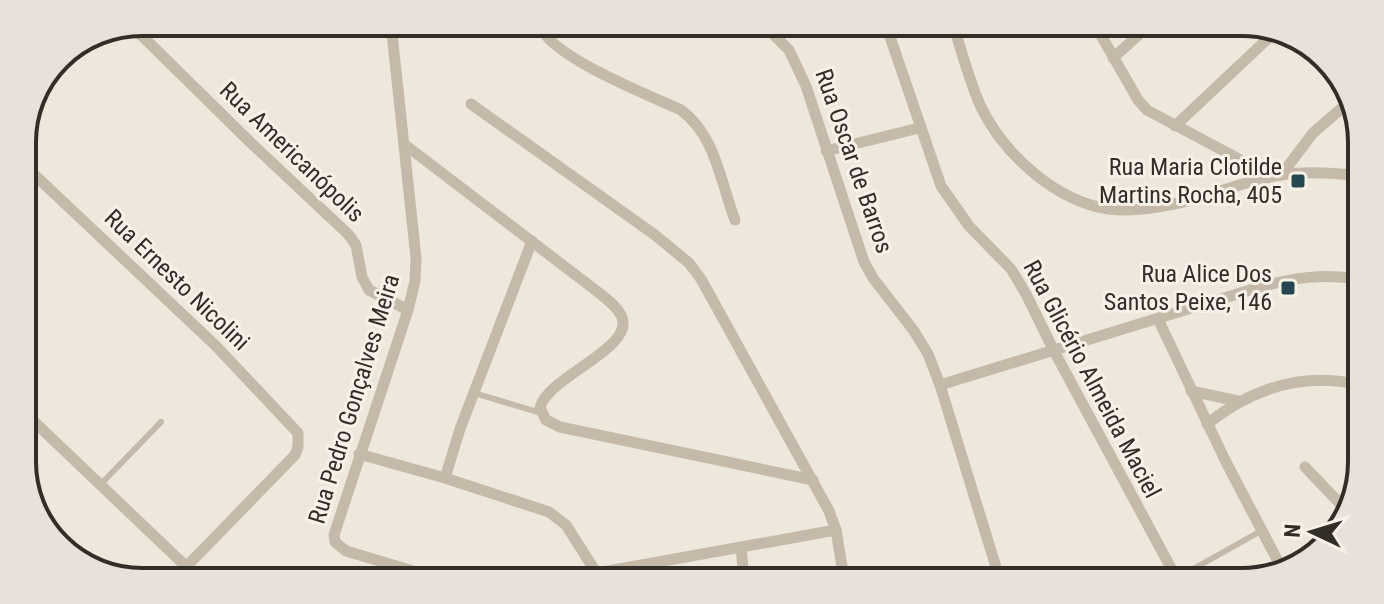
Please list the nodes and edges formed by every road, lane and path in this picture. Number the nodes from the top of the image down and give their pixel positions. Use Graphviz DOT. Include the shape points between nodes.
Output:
graph roads {
  1 [pos="142,36"];
  2 [pos="392,36"];
  3 [pos="545,36"];
  4 [pos="775,36"];
  5 [pos="890,36"];
  6 [pos="956,36"];
  7 [pos="1101,36"];
  8 [pos="1137,36"];
  9 [pos="1267,39"];
  10 [pos="1113,58"];
  11 [pos="471,104"];
  12 [pos="1342,108"];
  13 [pos="1175,126"];
  14 [pos="919,128"];
  15 [pos="404,144"];
  16 [pos="826,151"];
  17 [pos="1282,174"];
  18 [pos="1348,175"];
  19 [pos="36,176"];
  20 [pos="1259,179"];
  21 [pos="735,220"];
  22 [pos="532,241"];
  23 [pos="1348,278"];
  24 [pos="408,310"];
  25 [pos="1158,319"];
  26 [pos="1054,351"];
  27 [pos="1348,383"];
  28 [pos="940,385"];
  29 [pos="1191,391"];
  30 [pos="474,393"];
  31 [pos="1238,401"];
  32 [pos="541,413"];
  33 [pos="161,422"];
  34 [pos="36,424"];
  35 [pos="1207,424"];
  36 [pos="359,454"];
  37 [pos="1305,467"];
  38 [pos="445,478"];
  39 [pos="813,480"];
  40 [pos="99,486"];
  41 [pos="1340,503"];
  42 [pos="836,530"];
  43 [pos="1261,531"];
  44 [pos="741,547"];
  45 [pos="1278,561"];
  46 [pos="188,568"];
  47 [pos="192,568"];
  48 [pos="386,568"];
  49 [pos="594,568"];
  50 [pos="634,568"];
  51 [pos="743,568"];
  52 [pos="842,568"];
  53 [pos="996,568"];
  54 [pos="1169,568"];
  55 [pos="1196,568"];
  1 -- 24 [label="street, Rua Americanópolis" via="348,234 369,290"];
  2 -- 15 [label="street, Rua Pedro Gonçalves Meira"];
  3 -- 21 [label="street" via="572,57 695,120 711,147"];
  4 -- 16 [label="street, Rua Oscar de Barros" via="797,66"];
  5 -- 14 [label="street, Rua Glicério Almeida Maciel"];
  6 -- 20 [label="street" via="992,127 1031,169 1070,196 1106,209 1128,210 1176,204"];
  7 -- 10 [label="street"];
  8 -- 10 [label="street"];
  9 -- 13 [label="street"];
  10 -- 13 [label="street" via="1147,110"];
  11 -- 39 [label="street" via="689,263"];
  12 -- 17 [label="street" via="1313,133"];
  13 -- 20 [label="street" via="1239,159"];
  14 -- 16 [label="street"];
  14 -- 26 [label="street, Rua Glicério Almeida Maciel" via="941,186 969,226 1011,269"];
  15 -- 22 [label="street"];
  15 -- 24 [label="street, Rua Pedro Gonçalves Meira" via="416,258"];
  16 -- 28 [label="street, Rua Oscar de Barros" via="864,262 914,331"];
  17 -- 18 [label="street"];
  17 -- 20 [label="street"];
  19 -- 47 [label="street, Rua Ernesto Nicolini" via="216,346 298,433 295,455"];
  22 -- 30 [label="street"];
  22 -- 32 [label="street" via="612,304 623,320 613,345 547,393"];
  23 -- 25 [label="street" via="1285,280"];
  24 -- 36 [label="street, Rua Pedro Gonçalves Meira"];
  25 -- 26 [label="street"];
  25 -- 29 [label="street"];
  26 -- 28 [label="street"];
  26 -- 54 [label="street, Rua Glicério Almeida Maciel"];
  27 -- 31 [label="street" via="1305,381"];
  28 -- 53 [label="street, Rua Oscar de Barros"];
  29 -- 31 [label="street"];
  29 -- 35 [label="street"];
  30 -- 32 [label="lane"];
  30 -- 38 [label="street"];
  31 -- 35 [label="street"];
  32 -- 39 [label="street" via="560,427"];
  33 -- 40 [label="lane"];
  34 -- 40 [label="street"];
  35 -- 43 [label="street"];
  36 -- 38 [label="street"];
  36 -- 48 [label="street, Rua Pedro Gonçalves Meira" via="335,542"];
  37 -- 41 [label="street"];
  38 -- 49 [label="street" via="549,512 566,525"];
  39 -- 42 [label="street"];
  40 -- 46 [label="street"];
  42 -- 44 [label="street"];
  42 -- 52 [label="street"];
  43 -- 45 [label="street"];
  43 -- 55 [label="lane"];
  44 -- 50 [label="street"];
  44 -- 51 [label="street"];
}
